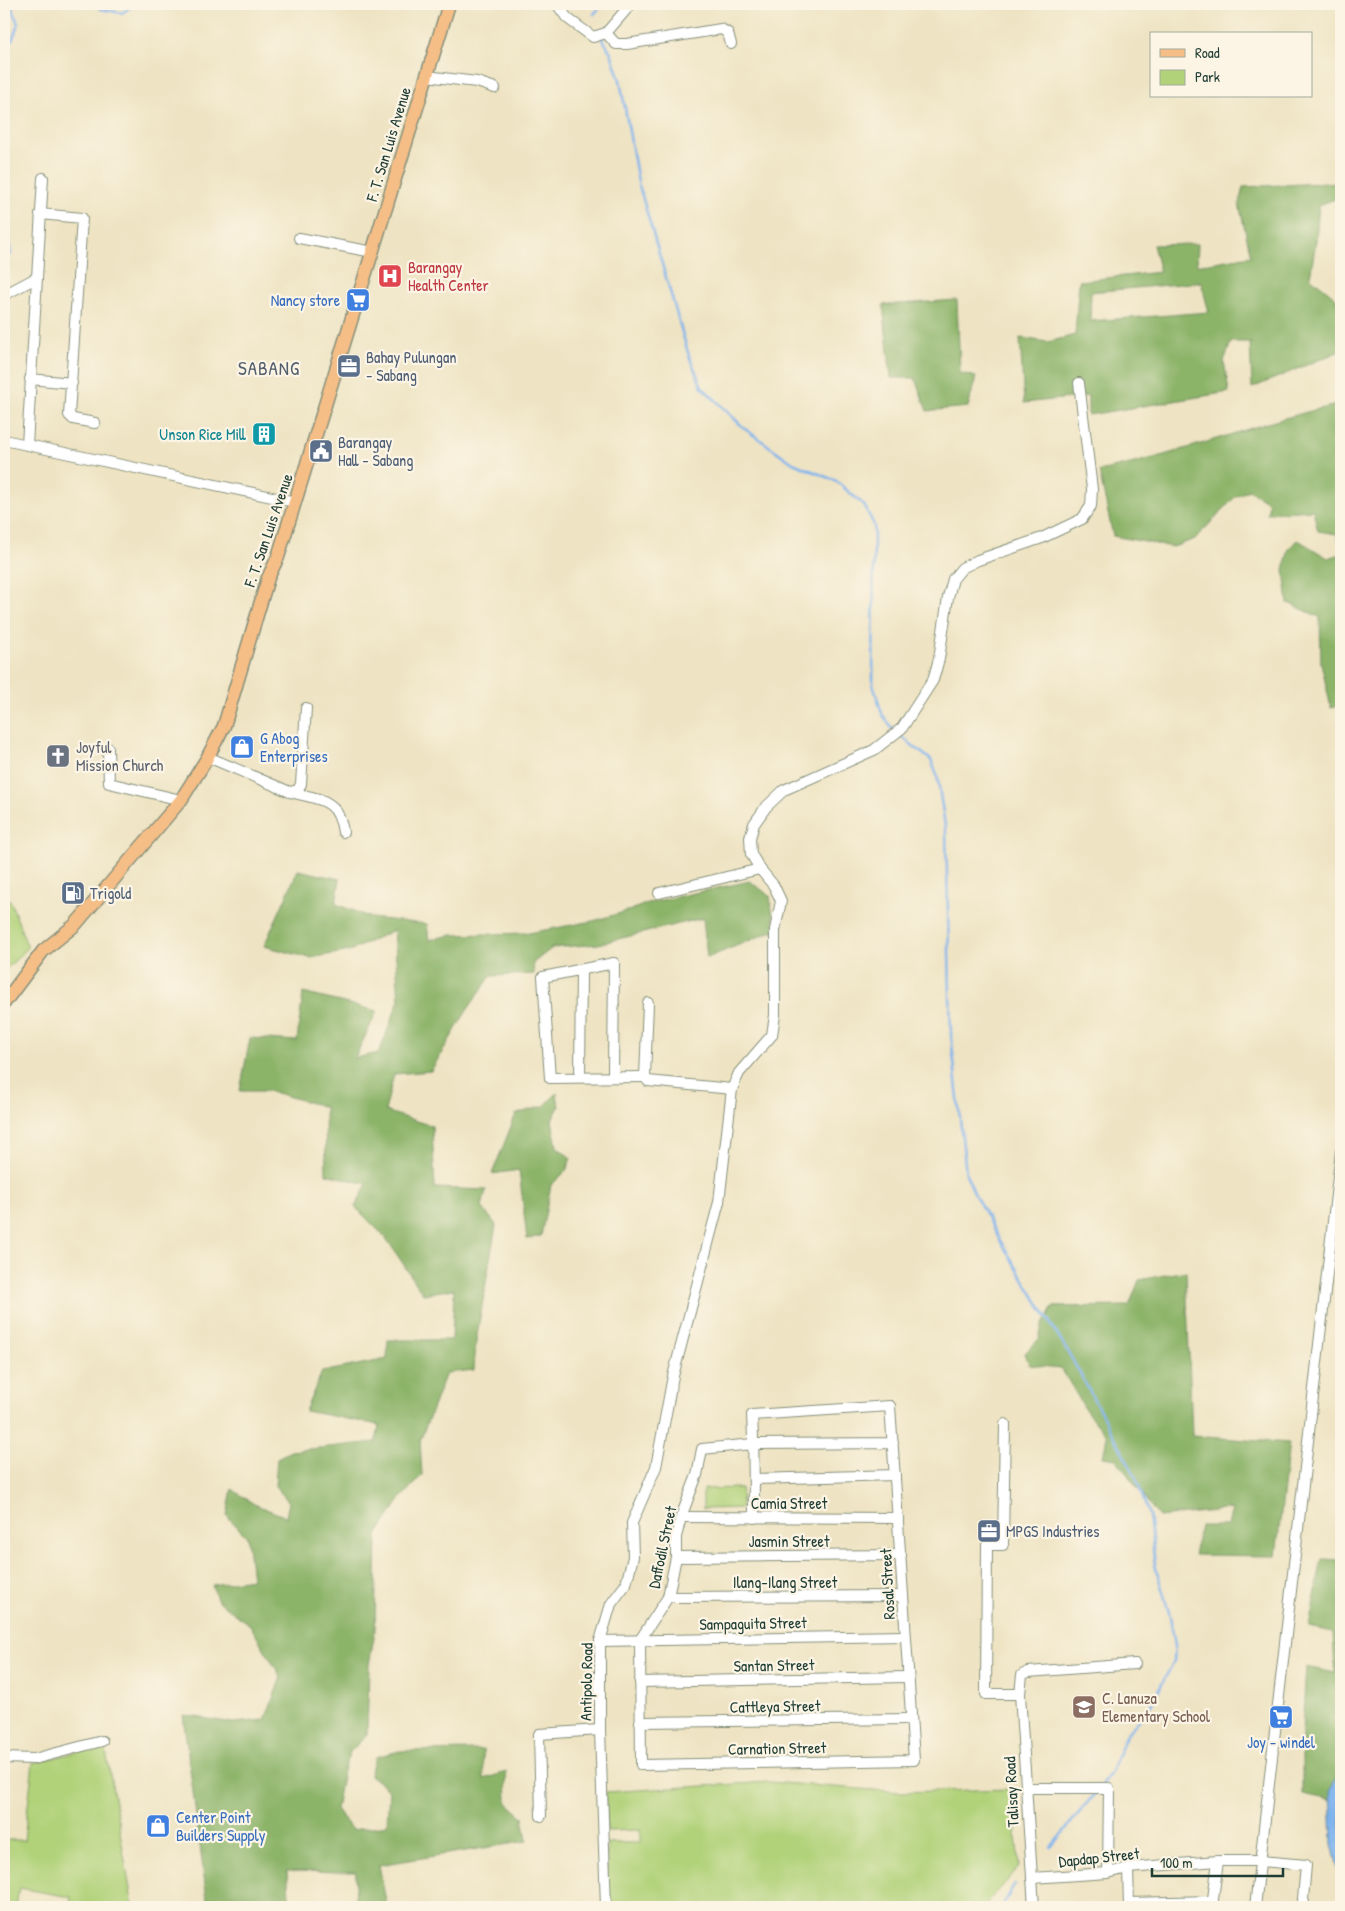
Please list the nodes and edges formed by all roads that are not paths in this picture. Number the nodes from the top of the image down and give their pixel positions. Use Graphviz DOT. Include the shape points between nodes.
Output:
graph roads {
  1 [pos="449,4"];
  2 [pos="557,4"];
  3 [pos="631,4"];
  4 [pos="606,33"];
  5 [pos="731,44"];
  6 [pos="426,76"];
  7 [pos="495,88"];
  8 [pos="43,178"];
  9 [pos="40,214"];
  10 [pos="299,238"];
  11 [pos="373,252"];
  12 [pos="36,278"];
  13 [pos="4,295"];
  14 [pos="30,379"];
  15 [pos="72,383"];
  16 [pos="1079,383"];
  17 [pos="94,424"];
  18 [pos="4,440"];
  19 [pos="27,445"];
  20 [pos="295,502"];
  21 [pos="306,708"];
  22 [pos="108,748"];
  23 [pos="208,757"];
  24 [pos="290,792"];
  25 [pos="181,800"];
  26 [pos="343,832"];
  27 [pos="760,869"];
  28 [pos="659,893"];
  29 [pos="581,970"];
  30 [pos="4,1003"];
  31 [pos="648,1003"];
  32 [pos="612,1076"];
  33 [pos="580,1077"];
  34 [pos="645,1077"];
  35 [pos="732,1089"];
  36 [pos="1341,1151"];
  37 [pos="1005,1424"];
  38 [pos="893,1442"];
  39 [pos="753,1444"];
  40 [pos="895,1475"];
  41 [pos="754,1480"];
  42 [pos="681,1517"];
  43 [pos="754,1518"];
  44 [pos="898,1518"];
  45 [pos="901,1555"];
  46 [pos="676,1556"];
  47 [pos="903,1596"];
  48 [pos="668,1597"];
  49 [pos="905,1636"];
  50 [pos="600,1640"];
  51 [pos="640,1640"];
  52 [pos="1135,1664"];
  53 [pos="908,1677"];
  54 [pos="640,1682"];
  55 [pos="1020,1694"];
  56 [pos="911,1719"];
  57 [pos="640,1722"];
  58 [pos="600,1730"];
  59 [pos="102,1741"];
  60 [pos="4,1758"];
  61 [pos="914,1760"];
  62 [pos="1026,1788"];
  63 [pos="541,1816"];
  64 [pos="1218,1861"];
  65 [pos="1260,1861"];
  66 [pos="1128,1868"];
  67 [pos="1108,1873"];
  68 [pos="1032,1878"];
  69 [pos="1212,1904"];
  70 [pos="1129,1905"];
  71 [pos="606,1907"];
  72 [pos="1034,1907"];
  73 [pos="1255,1907"];
  74 [pos="1305,1907"];
  1 -- 6 [label="main road, F. T. San Luis Avenue"];
  2 -- 4 [label="street" via="567,18 593,37"];
  3 -- 4 [label="street"];
  4 -- 5 [label="street" via="620,44 721,29 728,33"];
  6 -- 7 [label="street" via="477,82"];
  6 -- 11 [label="main road, F. T. San Luis Avenue"];
  8 -- 9 [label="street"];
  9 -- 12 [label="street"];
  9 -- 15 [label="street" via="82,218"];
  10 -- 11 [label="street"];
  11 -- 20 [label="main road, F. T. San Luis Avenue"];
  12 -- 13 [label="street"];
  12 -- 14 [label="street"];
  14 -- 15 [label="street"];
  14 -- 19 [label="street"];
  15 -- 17 [label="street" via="69,414 73,419"];
  16 -- 27 [label="street" via="1092,489 1091,506 1082,519 962,568 953,579 948,597 933,680 902,728 874,750 784,790 766,807 754,824 750,838 752,854"];
  18 -- 19 [label="street"];
  19 -- 20 [label="street"];
  20 -- 23 [label="main road, F. T. San Luis Avenue" via="268,578 224,726"];
  21 -- 24 [label="street" via="301,784 298,790"];
  22 -- 25 [label="street" via="110,783"];
  23 -- 24 [label="street"];
  23 -- 25 [label="main road, F. T. San Luis Avenue"];
  24 -- 26 [label="street" via="329,803 338,812"];
  25 -- 30 [label="main road, F. T. San Luis Avenue" via="75,925 43,951"];
  27 -- 28 [label="street"];
  27 -- 35 [label="street" via="774,886 780,901 775,930 775,1016 772,1035 739,1073"];
  29 -- 32 [label="street" via="614,963"];
  29 -- 33 [label="street"];
  29 -- 33 [label="street" via="543,977 550,1078"];
  31 -- 34 [label="street"];
  32 -- 33 [label="street"];
  32 -- 34 [label="street"];
  34 -- 35 [label="street" via="648,1080"];
  35 -- 50 [label="street, Antipolo Road" via="719,1202 673,1376 656,1467 632,1523 633,1557 626,1584 611,1604"];
  36 -- 65 [label="street"];
  37 -- 55 [label="street" via="1003,1545 987,1545 986,1694"];
  38 -- 39 [label="street"];
  38 -- 39 [label="street, Rosal Street" via="890,1406 752,1415"];
  38 -- 40 [label="street, Rosal Street"];
  39 -- 41 [label="street"];
  39 -- 42 [label="street, Daffodil Street" via="702,1449 697,1475"];
  40 -- 41 [label="street"];
  40 -- 44 [label="street, Rosal Street"];
  41 -- 43 [label="street"];
  42 -- 43 [label="street, Camia Street"];
  42 -- 46 [label="street, Daffodil Street"];
  43 -- 44 [label="street, Camia Street"];
  44 -- 45 [label="street, Rosal Street"];
  45 -- 46 [label="street, Jasmin Street"];
  45 -- 47 [label="street, Rosal Street"];
  46 -- 48 [label="street, Daffodil Street"];
  47 -- 48 [label="street, Ilang-Ilang Street"];
  47 -- 49 [label="street, Rosal Street"];
  48 -- 51 [label="street, Daffodil Street"];
  49 -- 51 [label="street, Sampaguita Street"];
  49 -- 53 [label="street, Rosal Street"];
  50 -- 51 [label="street, Sampaguita Street"];
  50 -- 58 [label="street, Antipolo Road"];
  51 -- 54 [label="street"];
  52 -- 55 [label="street, Talisay Road" via="1028,1672 1022,1674"];
  53 -- 54 [label="street, Santan Street"];
  53 -- 56 [label="street, Rosal Street"];
  54 -- 57 [label="street"];
  55 -- 62 [label="street, Talisay Road"];
  56 -- 57 [label="street, Cattleya Street"];
  56 -- 61 [label="street, Rosal Street"];
  57 -- 61 [label="street, Carnation Street" via="641,1765"];
  58 -- 63 [label="street" via="539,1734"];
  58 -- 71 [label="street, Antipolo Road"];
  59 -- 60 [label="street" via="34,1759"];
  62 -- 67 [label="street" via="1109,1788"];
  62 -- 68 [label="street, Talisay Road"];
  64 -- 65 [label="street, Dapdap Street"];
  64 -- 66 [label="street, Dapdap Street"];
  64 -- 69 [label="street"];
  65 -- 73 [label="street"];
  65 -- 74 [label="street, Dapdap Street" via="1306,1866"];
  66 -- 67 [label="street, Dapdap Street"];
  66 -- 70 [label="street"];
  67 -- 68 [label="street, Dapdap Street"];
  68 -- 72 [label="street, Talisay Road"];
  69 -- 70 [label="street"];
}
